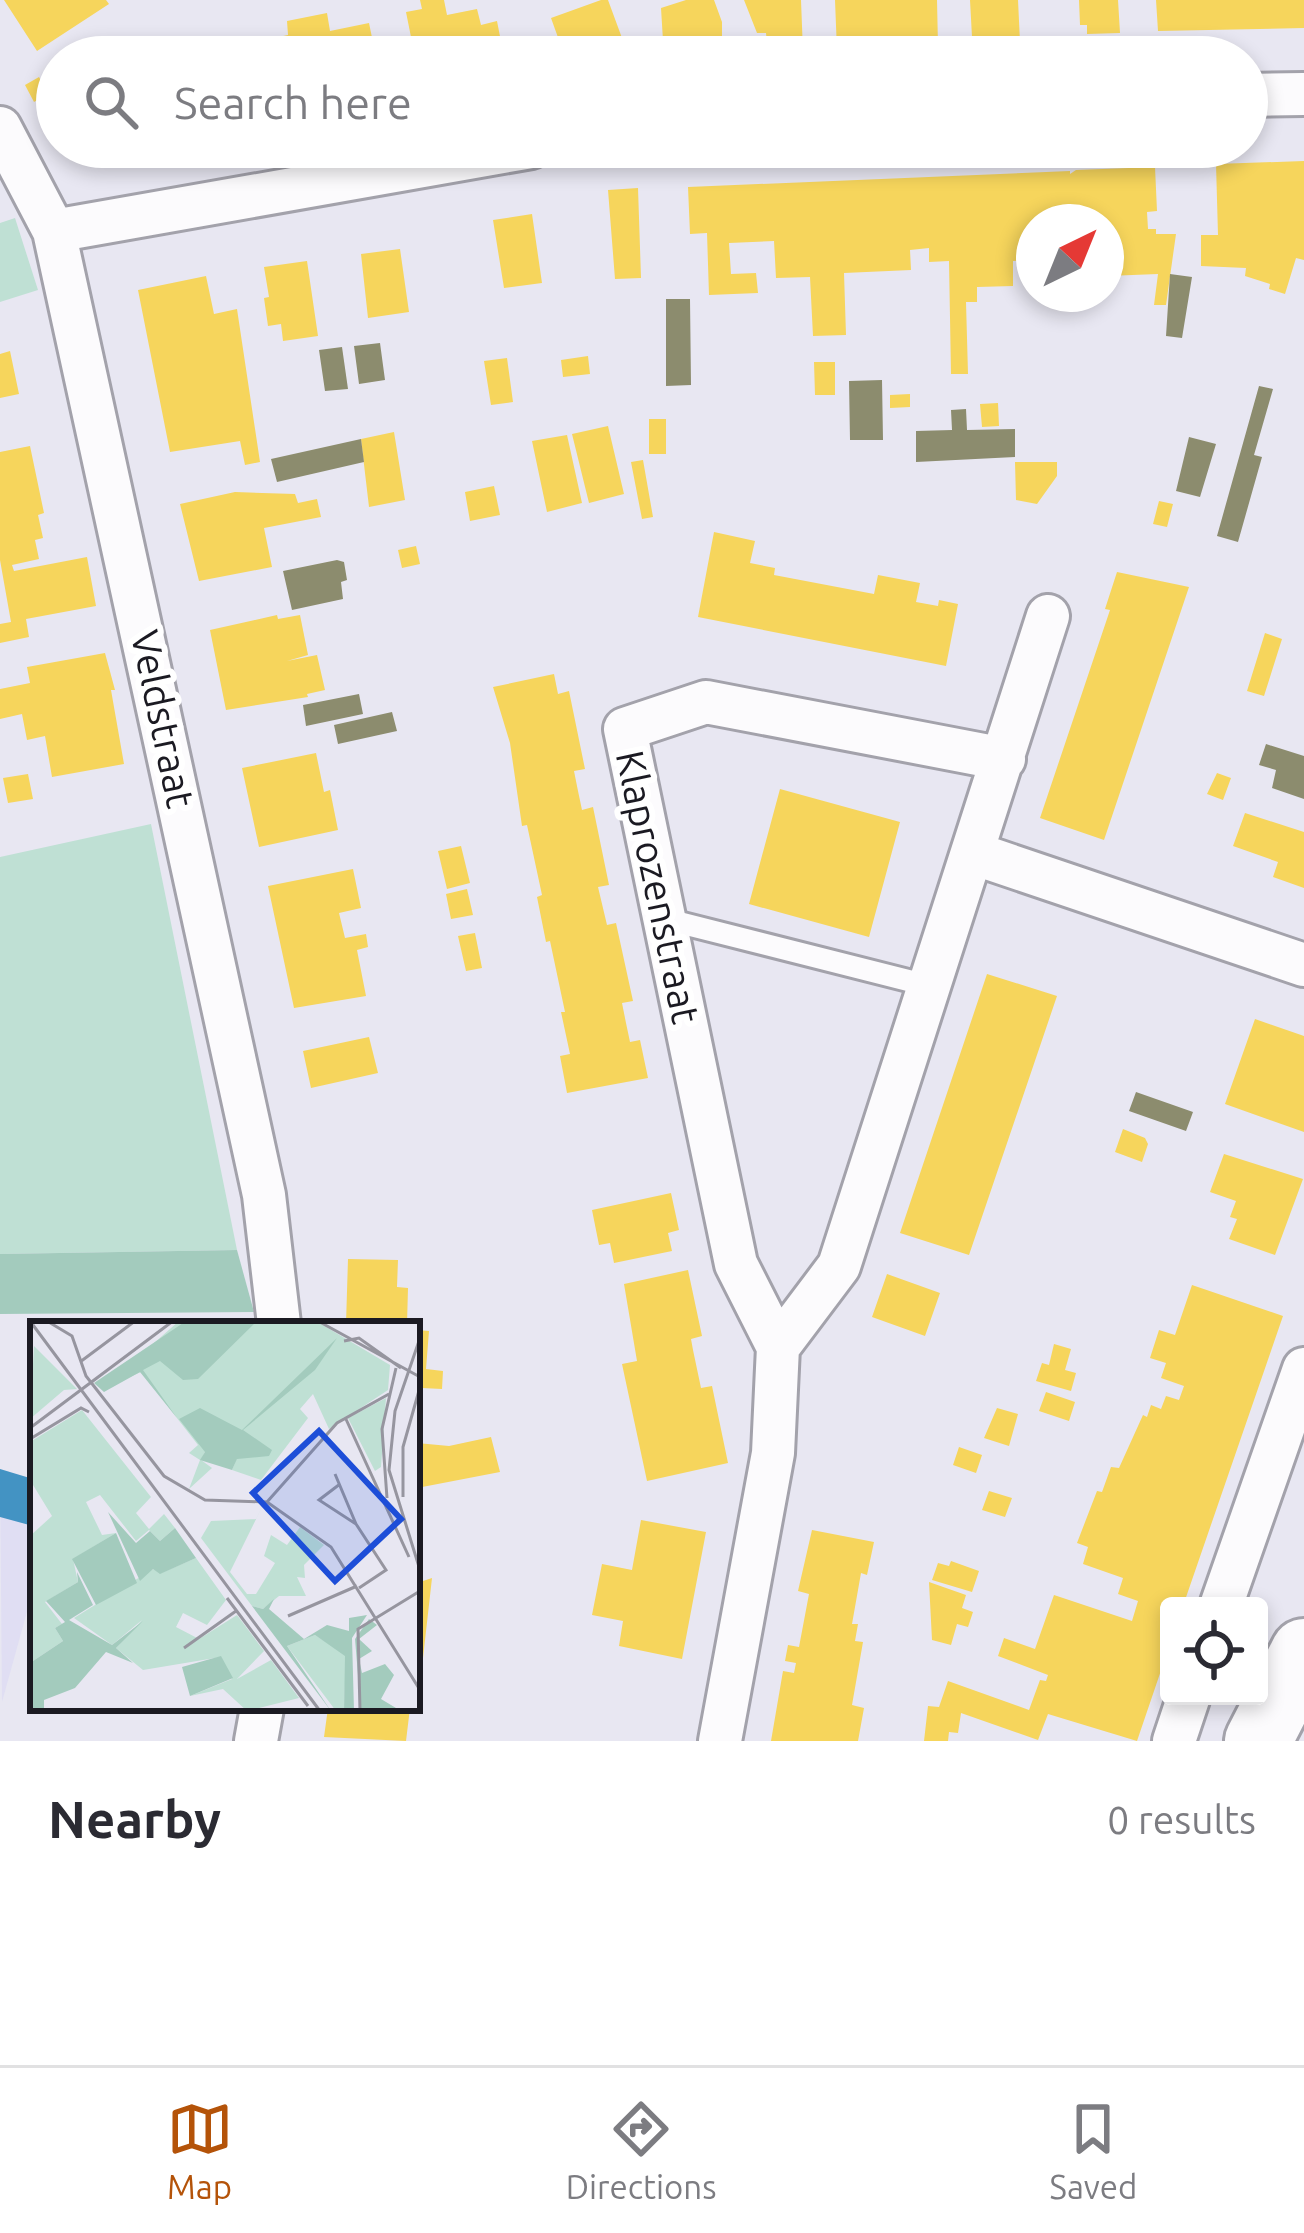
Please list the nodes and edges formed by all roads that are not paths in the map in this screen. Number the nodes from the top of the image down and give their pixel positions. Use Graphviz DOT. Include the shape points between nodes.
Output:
graph roads {
  1 [pos="1304,94"];
  2 [pos="1268,95"];
  3 [pos="0,128"];
  4 [pos="412,168"];
  5 [pos="54,231"];
  6 [pos="1048,616"];
  7 [pos="1004,759"];
  8 [pos="974,853"];
  9 [pos="665,919"];
  10 [pos="1304,965"];
  11 [pos="930,986"];
  12 [pos="279,1321"];
  13 [pos="778,1347"];
  14 [pos="1304,1369"];
  15 [pos="1291,1432"];
  16 [pos="1225,1597"];
  17 [pos="1304,1652"];
  18 [pos="1187,1705"];
  19 [pos="261,1711"];
  20 [pos="256,1741"];
  21 [pos="720,1741"];
  22 [pos="1174,1741"];
  23 [pos="1258,1741"];
  1 -- 2 [label="street"];
  3 -- 5 [label="street, Veldstraat"];
  4 -- 5 [label="street"];
  5 -- 12 [label="street, Veldstraat" via="261,1180"];
  6 -- 7 [label="street"];
  7 -- 8 [label="street"];
  7 -- 9 [label="street, Klaprozenstraat" via="706,702 625,729"];
  8 -- 10 [label="street"];
  8 -- 11 [label="street"];
  9 -- 11 [label="lane"];
  9 -- 13 [label="street, Klaprozenstraat" via="736,1264"];
  11 -- 13 [label="street" via="839,1266"];
  13 -- 21 [label="street" via="772,1453"];
  14 -- 15 [label="street"];
  15 -- 16 [label="street"];
  17 -- 23 [label="highway"];
  18 -- 22 [label="street"];
  19 -- 20 [label="street"];
}
